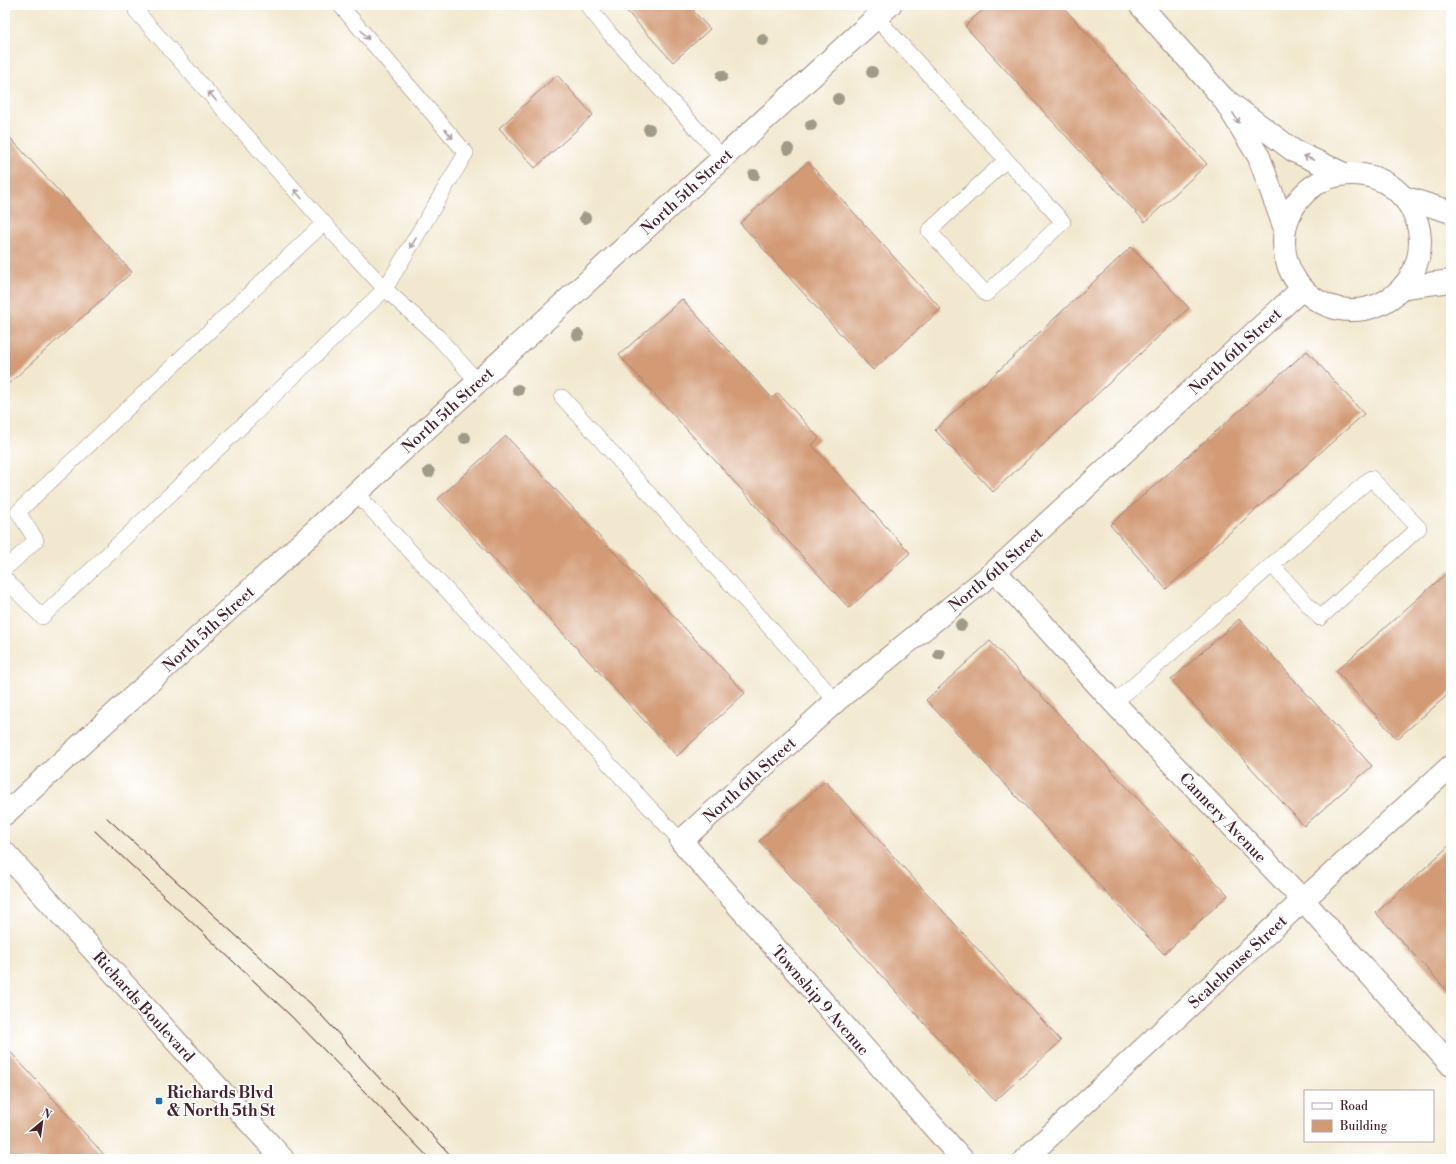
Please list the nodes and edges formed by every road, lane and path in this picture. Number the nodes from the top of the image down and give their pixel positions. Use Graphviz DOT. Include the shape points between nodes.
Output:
graph roads {
  1 [pos="143,5"];
  2 [pos="340,5"];
  3 [pos="587,5"];
  4 [pos="1140,5"];
  5 [pos="883,11"];
  6 [pos="1223,98"];
  7 [pos="723,158"];
  8 [pos="1006,160"];
  9 [pos="1344,174"];
  10 [pos="1403,197"];
  11 [pos="1451,212"];
  12 [pos="324,223"];
  13 [pos="1285,229"];
  14 [pos="1451,281"];
  15 [pos="1405,286"];
  16 [pos="385,289"];
  17 [pos="1302,289"];
  18 [pos="478,382"];
  19 [pos="562,397"];
  20 [pos="356,493"];
  21 [pos="1272,565"];
  22 [pos="5,569"];
  23 [pos="995,571"];
  24 [pos="5,579"];
  25 [pos="836,701"];
  26 [pos="1114,703"];
  27 [pos="1451,766"];
  28 [pos="5,814"];
  29 [pos="681,841"];
  30 [pos="5,853"];
  31 [pos="1303,900"];
  32 [pos="1451,1065"];
  33 [pos="283,1159"];
  34 [pos="962,1159"];
  35 [pos="1025,1159"];
  12 -- 1 [label="lane, one-way" via="136,11"];
  2 -- 16 [label="lane, one-way" via="466,153"];
  3 -- 7 [label="lane" via="610,34"];
  4 -- 6 [label="street"];
  5 -- 7 [label="street, North 5th Street"];
  5 -- 8 [label="lane"];
  9 -- 6 [label="street, one-way" via="1294,151"];
  6 -- 13 [label="street, one-way" via="1259,157"];
  7 -- 18 [label="street, North 5th Street"];
  8 -- 8 [label="lane" via="1063,222 986,294 929,231"];
  9 -- 10 [label="street" via="1366,175 1386,183"];
  9 -- 13 [label="street" via="1324,180 1306,192 1293,208"];
  10 -- 11 [label="street"];
  10 -- 15 [label="street" via="1414,213 1420,232 1421,251 1416,270"];
  12 -- 16 [label="lane"];
  12 -- 22 [label="lane" via="18,512 36,540"];
  13 -- 17 [label="street" via="1284,251 1290,271"];
  14 -- 15 [label="street"];
  15 -- 17 [label="street" via="1388,302 1366,310 1335,308 1320,303"];
  16 -- 18 [label="lane" via="438,337"];
  16 -- 24 [label="lane" via="42,617"];
  17 -- 23 [label="street, North 6th Street"];
  18 -- 20 [label="street, North 5th Street"];
  19 -- 25 [label="lane"];
  20 -- 28 [label="street, North 5th Street"];
  20 -- 29 [label="lane"];
  21 -- 21 [label="lane" via="1371,478 1419,528 1320,618"];
  21 -- 26 [label="lane"];
  23 -- 25 [label="street, North 6th Street"];
  23 -- 26 [label="street, Cannery Avenue"];
  25 -- 29 [label="street, North 6th Street"];
  26 -- 31 [label="street, Cannery Avenue"];
  27 -- 31 [label="street, Scalehouse Street"];
  29 -- 34 [label="street, Township 9 Avenue"];
  30 -- 33 [label="street, Richards Boulevard"];
  31 -- 32 [label="street, Cannery Avenue"];
  31 -- 35 [label="street, Scalehouse Street"];
}
